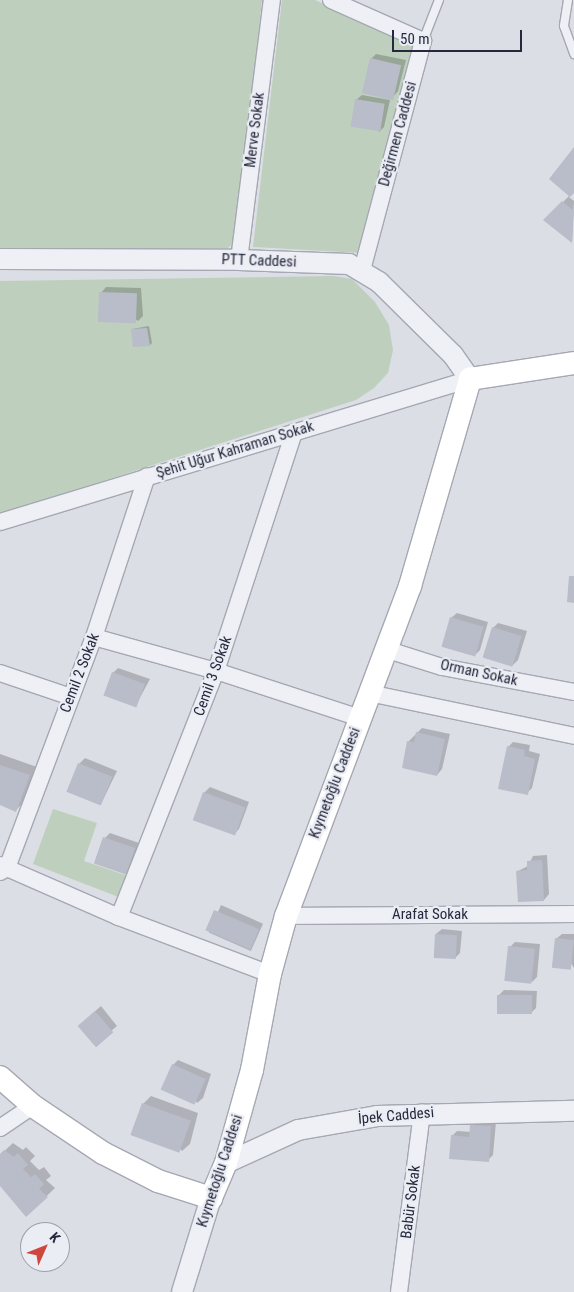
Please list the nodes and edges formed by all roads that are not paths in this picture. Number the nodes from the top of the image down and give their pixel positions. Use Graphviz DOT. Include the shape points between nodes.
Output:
graph roads {
  1 [pos="272,0"];
  2 [pos="331,0"];
  3 [pos="439,0"];
  4 [pos="568,0"];
  5 [pos="423,41"];
  6 [pos="574,54"];
  7 [pos="0,259"];
  8 [pos="239,260"];
  9 [pos="362,270"];
  10 [pos="574,363"];
  11 [pos="470,379"];
  12 [pos="294,432"];
  13 [pos="147,476"];
  14 [pos="0,522"];
  15 [pos="94,638"];
  16 [pos="385,650"];
  17 [pos="216,671"];
  18 [pos="0,672"];
  19 [pos="574,692"];
  20 [pos="369,693"];
  21 [pos="71,697"];
  22 [pos="360,718"];
  23 [pos="574,736"];
  24 [pos="2,868"];
  25 [pos="574,914"];
  26 [pos="286,916"];
  27 [pos="120,917"];
  28 [pos="270,974"];
  29 [pos="0,1077"];
  30 [pos="33,1106"];
  31 [pos="574,1111"];
  32 [pos="422,1112"];
  33 [pos="0,1128"];
  34 [pos="226,1163"];
  35 [pos="211,1198"];
  36 [pos="182,1292"];
  37 [pos="399,1292"];
  1 -- 8 [label="street, Merve Sokak"];
  2 -- 5 [label="street"];
  3 -- 5 [label="lane, Değirmen Caddesi"];
  4 -- 6 [label="lane" via="564,26"];
  5 -- 9 [label="street, Değirmen Caddesi"];
  7 -- 8 [label="street, PTT Caddesi"];
  8 -- 9 [label="street, PTT Caddesi" via="337,263"];
  9 -- 11 [label="street, PTT Caddesi" via="423,324"];
  10 -- 11 [label="main road"];
  11 -- 12 [label="street, Şehit Uğur Kahraman Sokak"];
  11 -- 16 [label="main road, Kıymetoğlu Caddesi" via="410,586"];
  12 -- 13 [label="street, Şehit Uğur Kahraman Sokak"];
  12 -- 17 [label="street, Cemil 3 Sokak"];
  13 -- 14 [label="street, Şehit Uğur Kahraman Sokak"];
  13 -- 15 [label="street, Cemil 2 Sokak"];
  15 -- 17 [label="street"];
  15 -- 21 [label="street, Cemil 2 Sokak"];
  16 -- 19 [label="street, Orman Sokak" via="442,666"];
  16 -- 20 [label="main road, Kıymetoğlu Caddesi"];
  17 -- 22 [label="street"];
  17 -- 27 [label="street, Cemil 3 Sokak"];
  18 -- 21 [label="street"];
  20 -- 22 [label="main road, Kıymetoğlu Caddesi"];
  20 -- 23 [label="street"];
  21 -- 24 [label="street, Cemil 2 Sokak"];
  22 -- 26 [label="main road, Kıymetoğlu Caddesi"];
  24 -- 27 [label="street"];
  25 -- 26 [label="street, Arafat Sokak"];
  26 -- 28 [label="main road, Kıymetoğlu Caddesi"];
  27 -- 28 [label="street"];
  28 -- 34 [label="main road, Kıymetoğlu Caddesi" via="252,1070"];
  29 -- 30 [label="main road"];
  30 -- 33 [label="street"];
  30 -- 35 [label="main road" via="124,1164 158,1181"];
  31 -- 32 [label="street, İpek Caddesi"];
  32 -- 34 [label="street, İpek Caddesi" via="377,1116 298,1130"];
  32 -- 37 [label="street, Babür Sokak"];
  34 -- 35 [label="main road, Kıymetoğlu Caddesi"];
  35 -- 36 [label="street, Kıymetoğlu Caddesi"];
}
